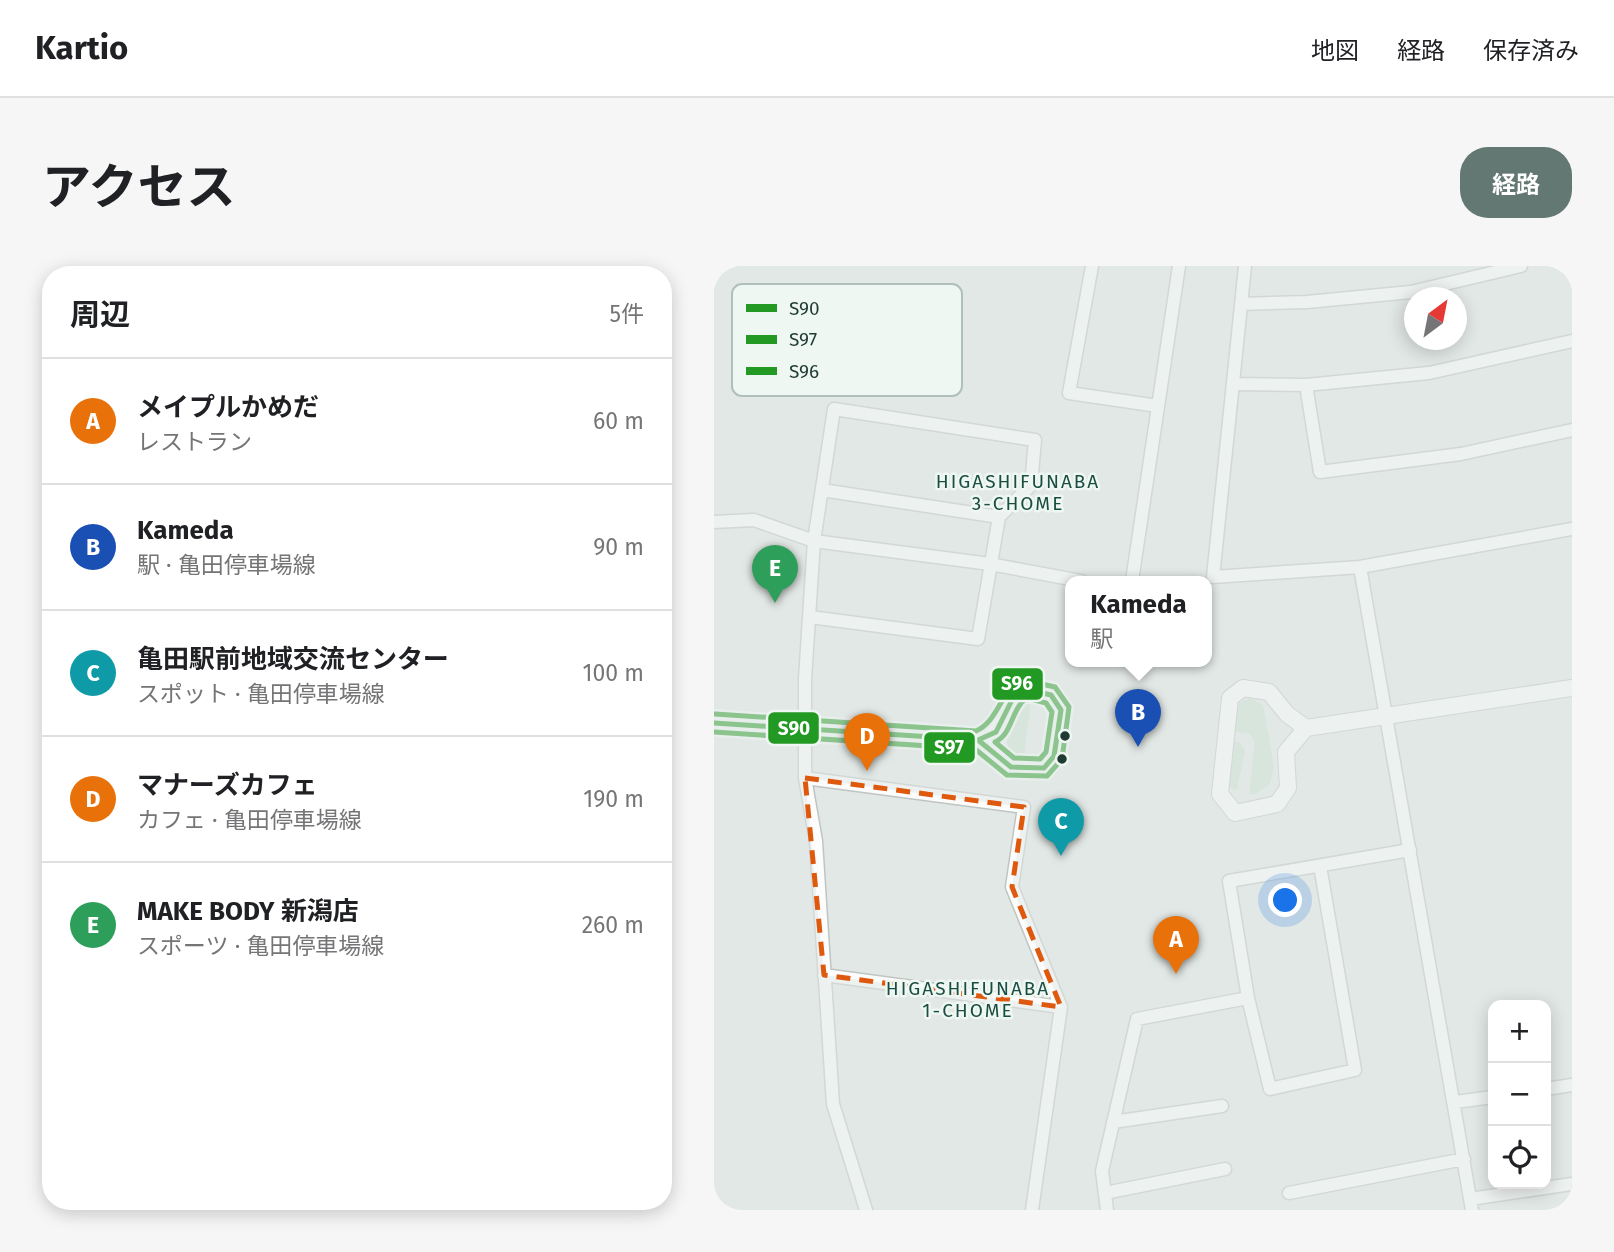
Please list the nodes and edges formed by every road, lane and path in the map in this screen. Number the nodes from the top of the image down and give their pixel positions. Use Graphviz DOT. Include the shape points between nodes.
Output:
graph roads {
  1 [pos="1092,266"];
  2 [pos="1179,266"];
  3 [pos="1245,266"];
  4 [pos="1521,266"];
  5 [pos="1241,304"];
  6 [pos="1572,341"];
  7 [pos="1234,384"];
  8 [pos="1306,385"];
  9 [pos="1158,406"];
  10 [pos="1572,430"];
  11 [pos="822,490"];
  12 [pos="999,517"];
  13 [pos="714,522"];
  14 [pos="1572,529"];
  15 [pos="814,541"];
  16 [pos="990,564"];
  17 [pos="1360,567"];
  18 [pos="1133,576"];
  19 [pos="1065,578"];
  20 [pos="810,617"];
  21 [pos="1572,688"];
  22 [pos="1386,716"];
  23 [pos="714,723"];
  24 [pos="1306,728"];
  25 [pos="804,731"];
  26 [pos="978,740"];
  27 [pos="805,778"];
  28 [pos="1410,850"];
  29 [pos="1320,866"];
  30 [pos="824,975"];
  31 [pos="1248,998"];
  32 [pos="1061,1007"];
  33 [pos="1572,1085"];
  34 [pos="1551,1088"];
  35 [pos="1488,1098"];
  36 [pos="1455,1102"];
  37 [pos="1222,1106"];
  38 [pos="1113,1122"];
  39 [pos="1464,1159"];
  40 [pos="1225,1169"];
  41 [pos="1572,1184"];
  42 [pos="1105,1193"];
  43 [pos="1289,1193"];
  44 [pos="1471,1205"];
  45 [pos="866,1210"];
  46 [pos="1032,1210"];
  47 [pos="1107,1210"];
  1 -- 9 [label="street" via="1069,393"];
  2 -- 9 [label="street"];
  3 -- 5 [label="street"];
  4 -- 5 [label="street" via="1411,292"];
  5 -- 7 [label="street"];
  6 -- 8 [label="street" via="1429,373"];
  7 -- 8 [label="street"];
  7 -- 17 [label="street" via="1213,578"];
  8 -- 10 [label="street" via="1320,472 1461,454"];
  9 -- 18 [label="street"];
  11 -- 12 [label="street"];
  11 -- 12 [label="street" via="834,409 1035,440 1031,485"];
  11 -- 15 [label="street"];
  12 -- 16 [label="street"];
  13 -- 15 [label="street" via="754,520"];
  14 -- 17 [label="street"];
  15 -- 16 [label="street"];
  15 -- 20 [label="street"];
  16 -- 19 [label="street"];
  16 -- 20 [label="street" via="978,639"];
  17 -- 22 [label="street"];
  20 -- 25 [label="street"];
  21 -- 22 [label="street"];
  22 -- 24 [label="street"];
  22 -- 28 [label="street"];
  23 -- 25 [label="main road"];
  24 -- 24 [label="street" via="1286,752 1287,788 1277,804 1235,813 1220,794 1230,698 1243,688 1269,692 1287,715"];
  25 -- 26 [label="main road"];
  25 -- 27 [label="street"];
  26 -- 26 [label="main road" via="996,732 1014,696 1025,689 1051,695 1061,710 1054,756 1044,768 1016,770 1002,764 994,751"];
  27 -- 30 [label="street" via="816,841"];
  27 -- 32 [label="street" via="1024,807 1012,887"];
  28 -- 29 [label="street"];
  28 -- 36 [label="street"];
  29 -- 31 [label="street" via="1229,881"];
  29 -- 31 [label="street" via="1355,1070 1270,1089"];
  30 -- 32 [label="street"];
  30 -- 45 [label="street" via="833,1104"];
  31 -- 38 [label="street" via="1137,1019"];
  32 -- 46 [label="street"];
  33 -- 34 [label="street"];
  35 -- 36 [label="street"];
  36 -- 39 [label="street"];
  37 -- 38 [label="street"];
  38 -- 42 [label="street" via="1102,1171"];
  39 -- 43 [label="street"];
  39 -- 44 [label="street"];
  40 -- 42 [label="street"];
  41 -- 44 [label="street"];
  42 -- 47 [label="street"];
}
